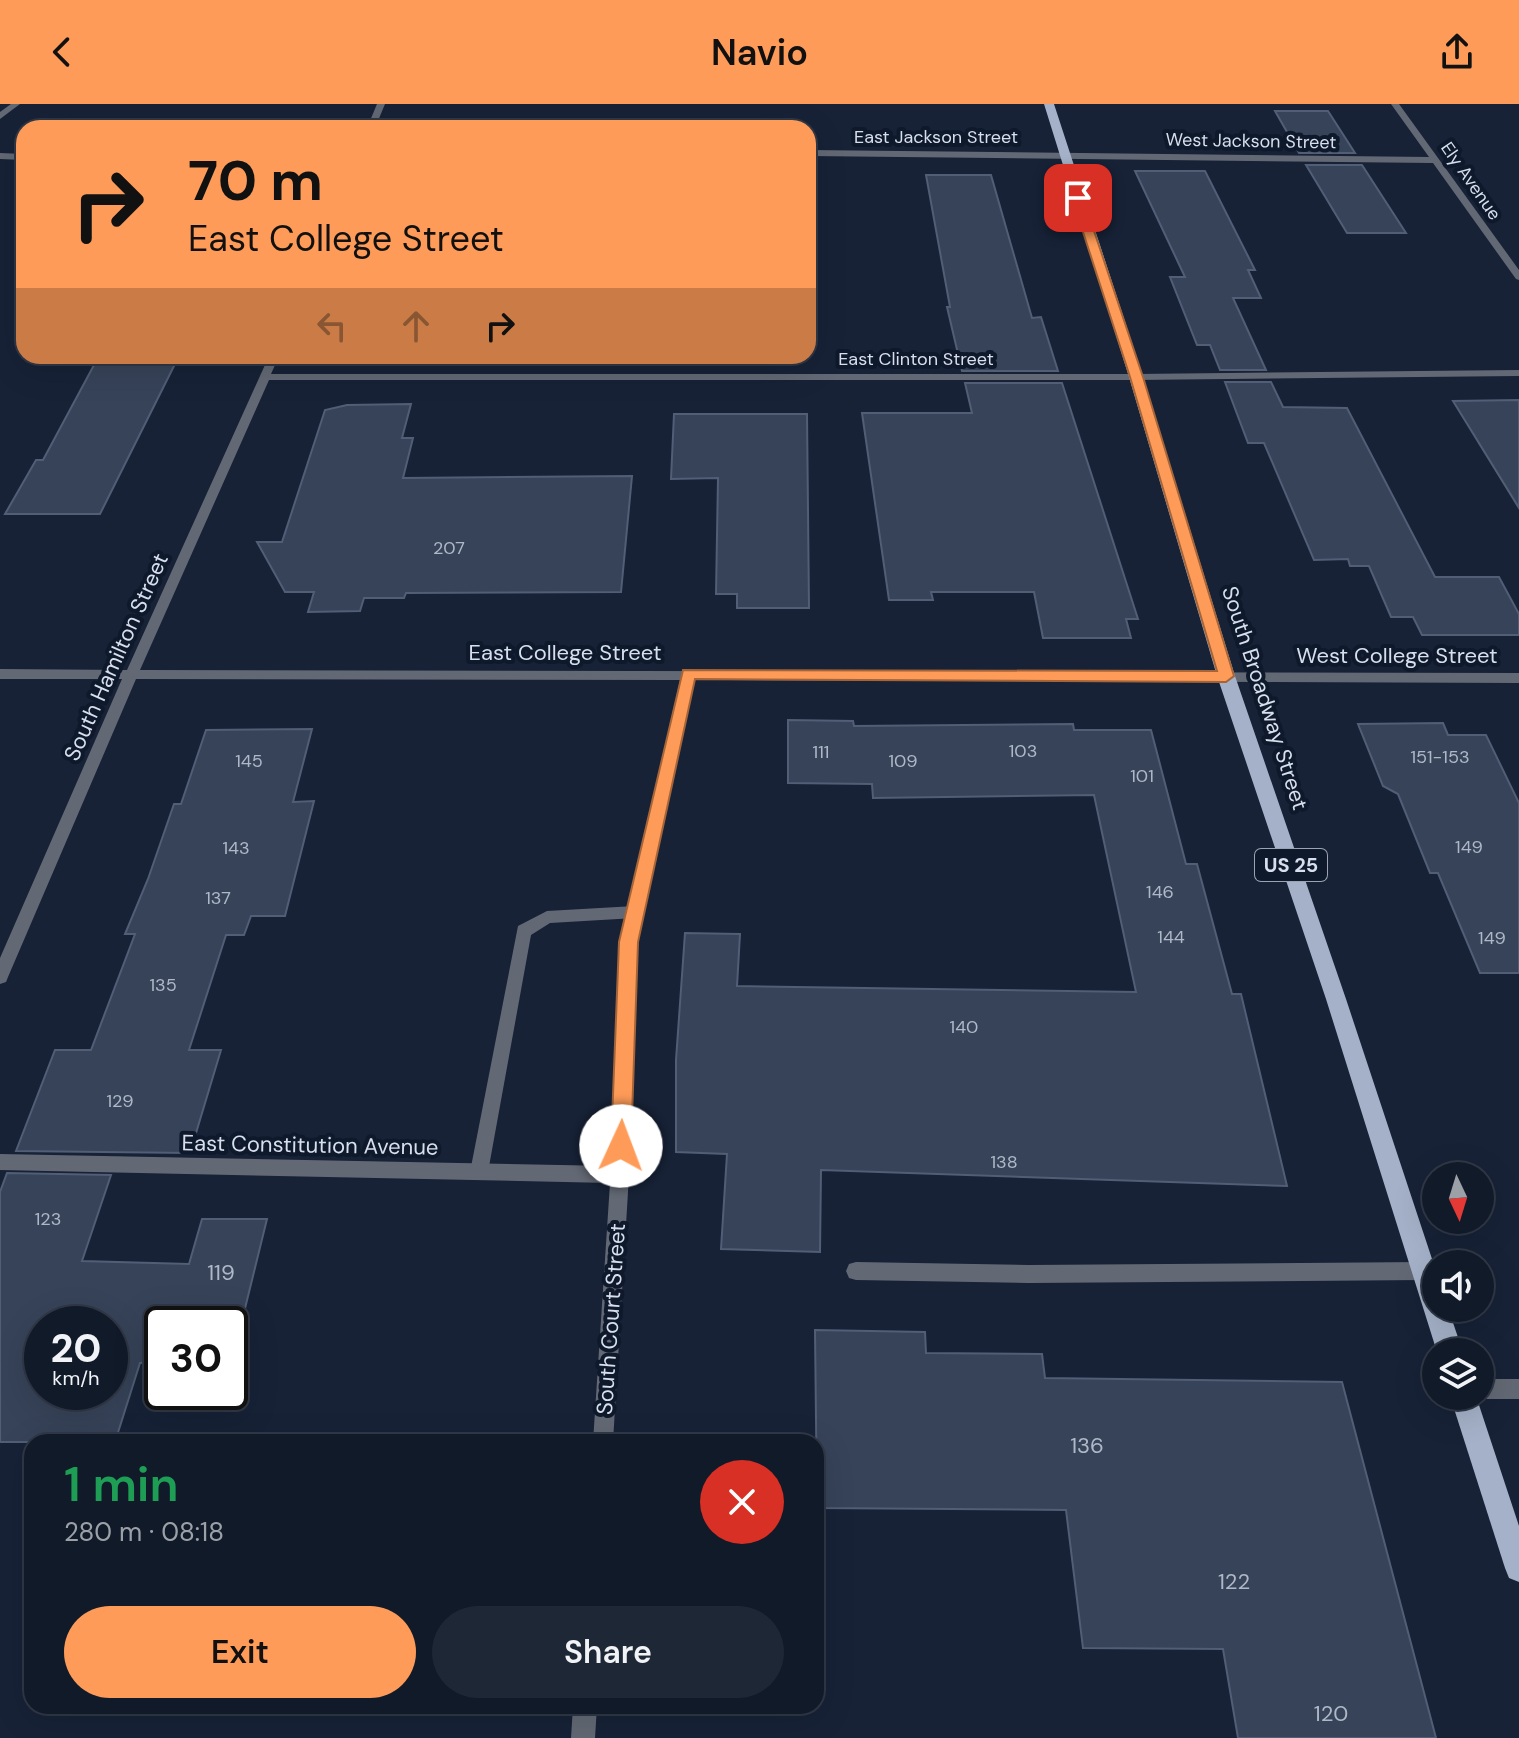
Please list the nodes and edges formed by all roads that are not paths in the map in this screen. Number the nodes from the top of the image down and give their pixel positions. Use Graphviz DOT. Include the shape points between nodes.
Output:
graph roads {
  1 [pos="16,104"];
  2 [pos="1049,104"];
  3 [pos="1395,104"];
  4 [pos="0,116"];
  5 [pos="816,153"];
  6 [pos="1064,154"];
  7 [pos="1437,160"];
  8 [pos="1519,277"];
  9 [pos="271,364"];
  10 [pos="1519,373"];
  11 [pos="265,377"];
  12 [pos="1136,377"];
  13 [pos="0,674"];
  14 [pos="688,674"];
  15 [pos="131,675"];
  16 [pos="1226,676"];
  17 [pos="1519,678"];
  18 [pos="635,912"];
  19 [pos="0,977"];
  20 [pos="0,1162"];
  21 [pos="479,1172"];
  22 [pos="620,1175"];
  23 [pos="1422,1265"];
  24 [pos="856,1271"];
  25 [pos="1422,1271"];
  26 [pos="1494,1389"];
  27 [pos="1519,1389"];
  28 [pos="1468,1410"];
  29 [pos="604,1434"];
  30 [pos="1519,1568"];
  31 [pos="584,1714"];
  32 [pos="583,1738"];
  1 -- 4 [label="street"];
  2 -- 6 [label="main road, South Broadway Street / US 25"];
  3 -- 7 [label="street, Ely Avenue"];
  5 -- 6 [label="street, East Jackson Street"];
  6 -- 7 [label="street, West Jackson Street"];
  6 -- 12 [label="main road, South Broadway Street / US 25"];
  7 -- 8 [label="street, Ely Avenue"];
  9 -- 11 [label="street, South Hamilton Street"];
  10 -- 12 [label="street, East Clinton Street"];
  11 -- 12 [label="street, East Clinton Street"];
  11 -- 15 [label="street, South Hamilton Street"];
  12 -- 16 [label="main road, South Broadway Street / US 25"];
  13 -- 15 [label="street, East College Street"];
  14 -- 15 [label="street, East College Street"];
  14 -- 16 [label="street, East College Street"];
  14 -- 18 [label="street, South Court Street"];
  15 -- 19 [label="street, South Hamilton Street"];
  16 -- 17 [label="street, West College Street"];
  16 -- 23 [label="main road, South Broadway Street / US 25"];
  18 -- 21 [label="street" via="547,917 524,931"];
  18 -- 22 [label="street, South Court Street" via="629,942"];
  20 -- 21 [label="street, East Constitution Avenue"];
  21 -- 22 [label="street, East Constitution Avenue"];
  22 -- 29 [label="street, South Court Street"];
  24 -- 25 [label="street"];
  26 -- 27 [label="street"];
  28 -- 30 [label="main road"];
  31 -- 32 [label="street"];
}
